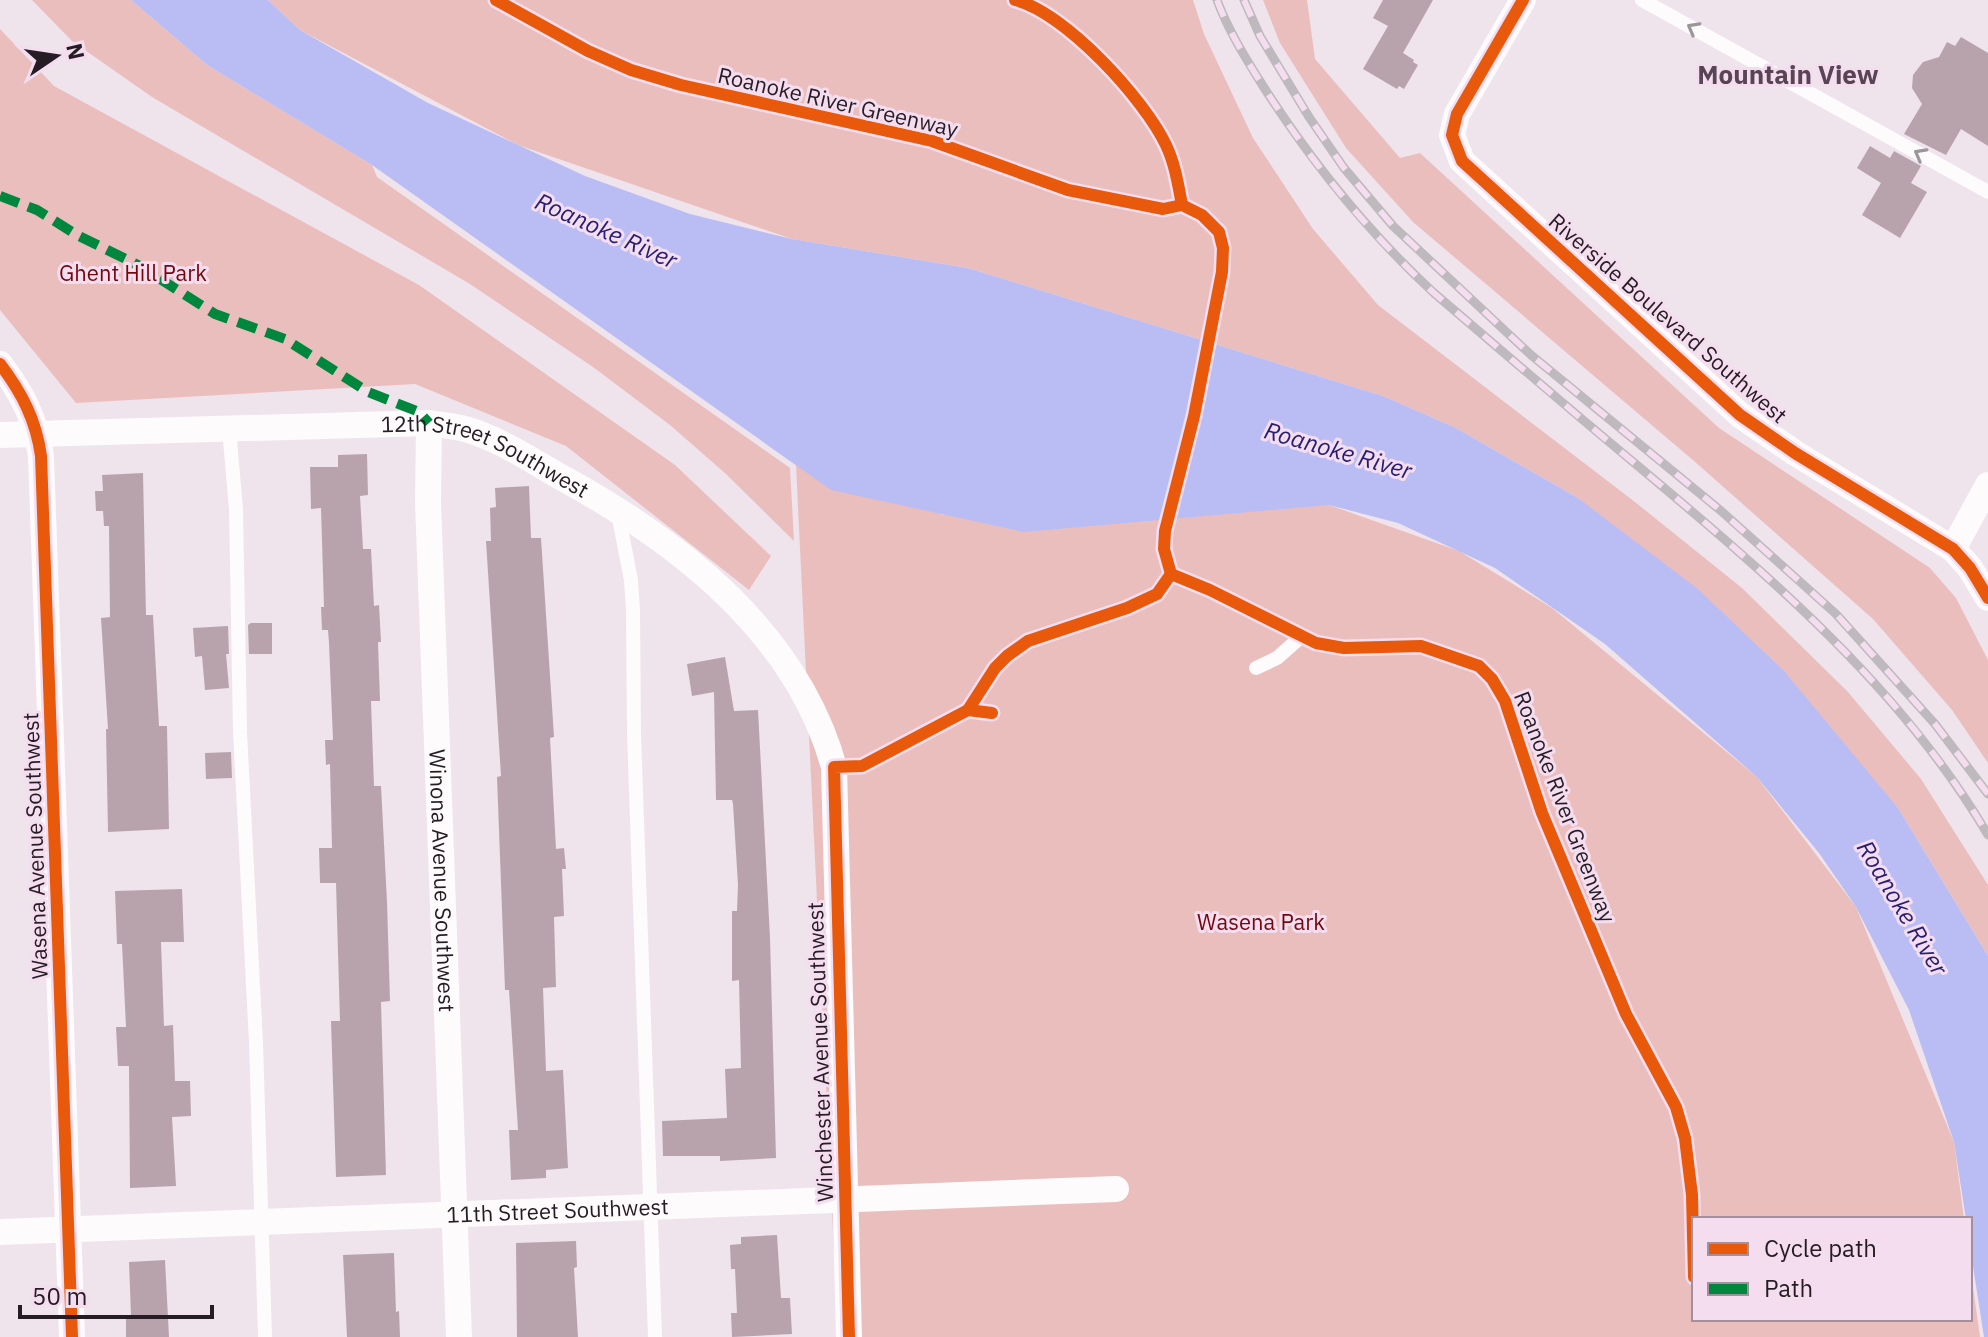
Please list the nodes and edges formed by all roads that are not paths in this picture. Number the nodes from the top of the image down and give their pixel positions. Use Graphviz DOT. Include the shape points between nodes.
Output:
graph roads {
  1 [pos="1523,0"];
  2 [pos="1642,0"];
  3 [pos="1986,187"];
  4 [pos="0,364"];
  5 [pos="429,423"];
  6 [pos="229,429"];
  7 [pos="38,433"];
  8 [pos="0,435"];
  9 [pos="1988,485"];
  10 [pos="618,508"];
  11 [pos="1953,549"];
  12 [pos="1988,598"];
  13 [pos="1302,636"];
  14 [pos="1256,668"];
  15 [pos="992,713"];
  16 [pos="834,767"];
  17 [pos="1116,1189"];
  18 [pos="845,1200"];
  19 [pos="651,1208"];
  20 [pos="455,1215"];
  21 [pos="262,1221"];
  22 [pos="69,1231"];
  23 [pos="0,1232"];
  24 [pos="72,1337"];
  25 [pos="265,1337"];
  26 [pos="459,1337"];
  27 [pos="655,1337"];
  28 [pos="849,1337"];
  1 -- 11 [label="street, Riverside Boulevard Southwest" via="1462,104 1452,135 1462,161 1740,415"];
  3 -- 2 [label="lane, one-way"];
  4 -- 7 [label="street, Wasena Avenue Southwest" via="22,393"];
  5 -- 6 [label="street, 12th Street Southwest"];
  5 -- 10 [label="street, 12th Street Southwest" via="466,429 494,441"];
  5 -- 20 [label="street, Winona Avenue Southwest"];
  6 -- 7 [label="street, 12th Street Southwest"];
  6 -- 21 [label="lane"];
  7 -- 8 [label="street, 12th Street Southwest"];
  7 -- 22 [label="street, Wasena Avenue Southwest"];
  9 -- 11 [label="street"];
  10 -- 16 [label="street, 12th Street Southwest" via="699,567 741,609 812,704"];
  10 -- 19 [label="lane" via="633,610"];
  11 -- 12 [label="street, Riverside Boulevard Southwest"];
  13 -- 14 [label="lane"];
  15 -- 16 [label="lane" via="968,710 862,766"];
  16 -- 18 [label="street, Winchester Avenue Southwest"];
  17 -- 18 [label="street, 11th Street Southwest"];
  18 -- 19 [label="street, 11th Street Southwest"];
  18 -- 28 [label="street, Winchester Avenue Southwest"];
  19 -- 20 [label="street, 11th Street Southwest"];
  19 -- 27 [label="lane"];
  20 -- 21 [label="street, 11th Street Southwest"];
  20 -- 26 [label="street, Winona Avenue Southwest"];
  21 -- 22 [label="street, 11th Street Southwest"];
  21 -- 25 [label="lane"];
  22 -- 23 [label="street, 11th Street Southwest"];
  22 -- 24 [label="street, Wasena Avenue Southwest"];
}
